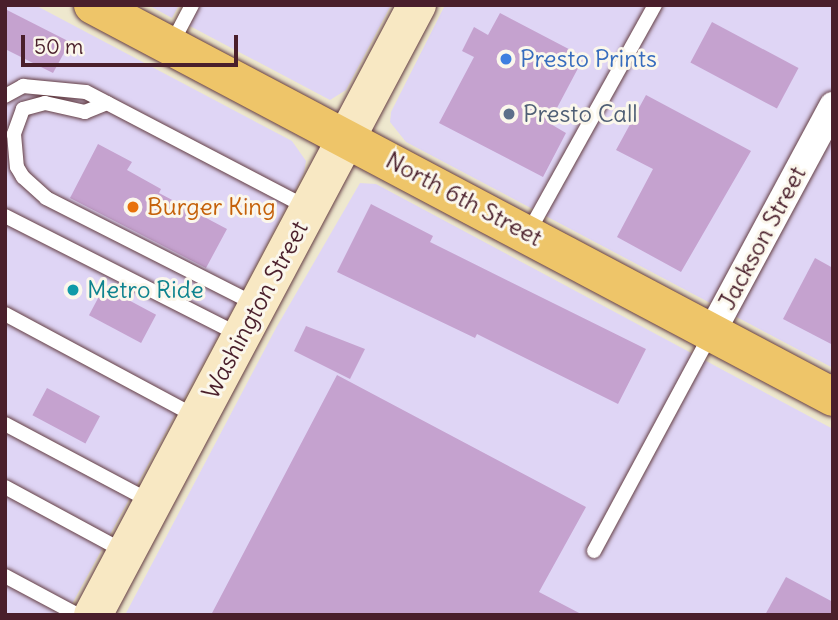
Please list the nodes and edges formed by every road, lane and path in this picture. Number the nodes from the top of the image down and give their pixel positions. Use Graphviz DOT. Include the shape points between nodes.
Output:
graph roads {
  1 [pos="93,5"];
  2 [pos="192,5"];
  3 [pos="417,5"];
  4 [pos="655,5"];
  5 [pos="170,46"];
  6 [pos="5,96"];
  7 [pos="107,103"];
  8 [pos="833,106"];
  9 [pos="347,138"];
  10 [pos="310,209"];
  11 [pos="5,216"];
  12 [pos="528,234"];
  13 [pos="5,314"];
  14 [pos="250,321"];
  15 [pos="711,333"];
  16 [pos="833,397"];
  17 [pos="198,417"];
  18 [pos="5,424"];
  19 [pos="5,488"];
  20 [pos="153,502"];
  21 [pos="594,551"];
  22 [pos="126,552"];
  23 [pos="5,576"];
  24 [pos="78,615"];
  25 [pos="93,615"];
  1 -- 5 [label="main road, North 6th Street"];
  2 -- 5 [label="lane"];
  3 -- 9 [label="street, Washington Street"];
  4 -- 12 [label="lane"];
  5 -- 9 [label="main road, North 6th Street"];
  6 -- 7 [label="lane" via="23,86 47,85 74,88"];
  7 -- 10 [label="lane"];
  7 -- 14 [label="lane" via="85,112 45,103 23,109 14,147 23,177 46,198"];
  8 -- 15 [label="street, Jackson Street"];
  9 -- 10 [label="street, Washington Street"];
  9 -- 12 [label="main road, North 6th Street"];
  10 -- 14 [label="street, Washington Street"];
  11 -- 14 [label="lane"];
  12 -- 15 [label="main road, North 6th Street"];
  13 -- 17 [label="lane"];
  14 -- 17 [label="street, Washington Street"];
  15 -- 16 [label="main road, North 6th Street"];
  15 -- 21 [label="lane"];
  17 -- 20 [label="street, Washington Street"];
  18 -- 20 [label="lane"];
  19 -- 22 [label="lane"];
  20 -- 22 [label="street, Washington Street"];
  22 -- 25 [label="street, Washington Street"];
  23 -- 24 [label="lane"];
}
